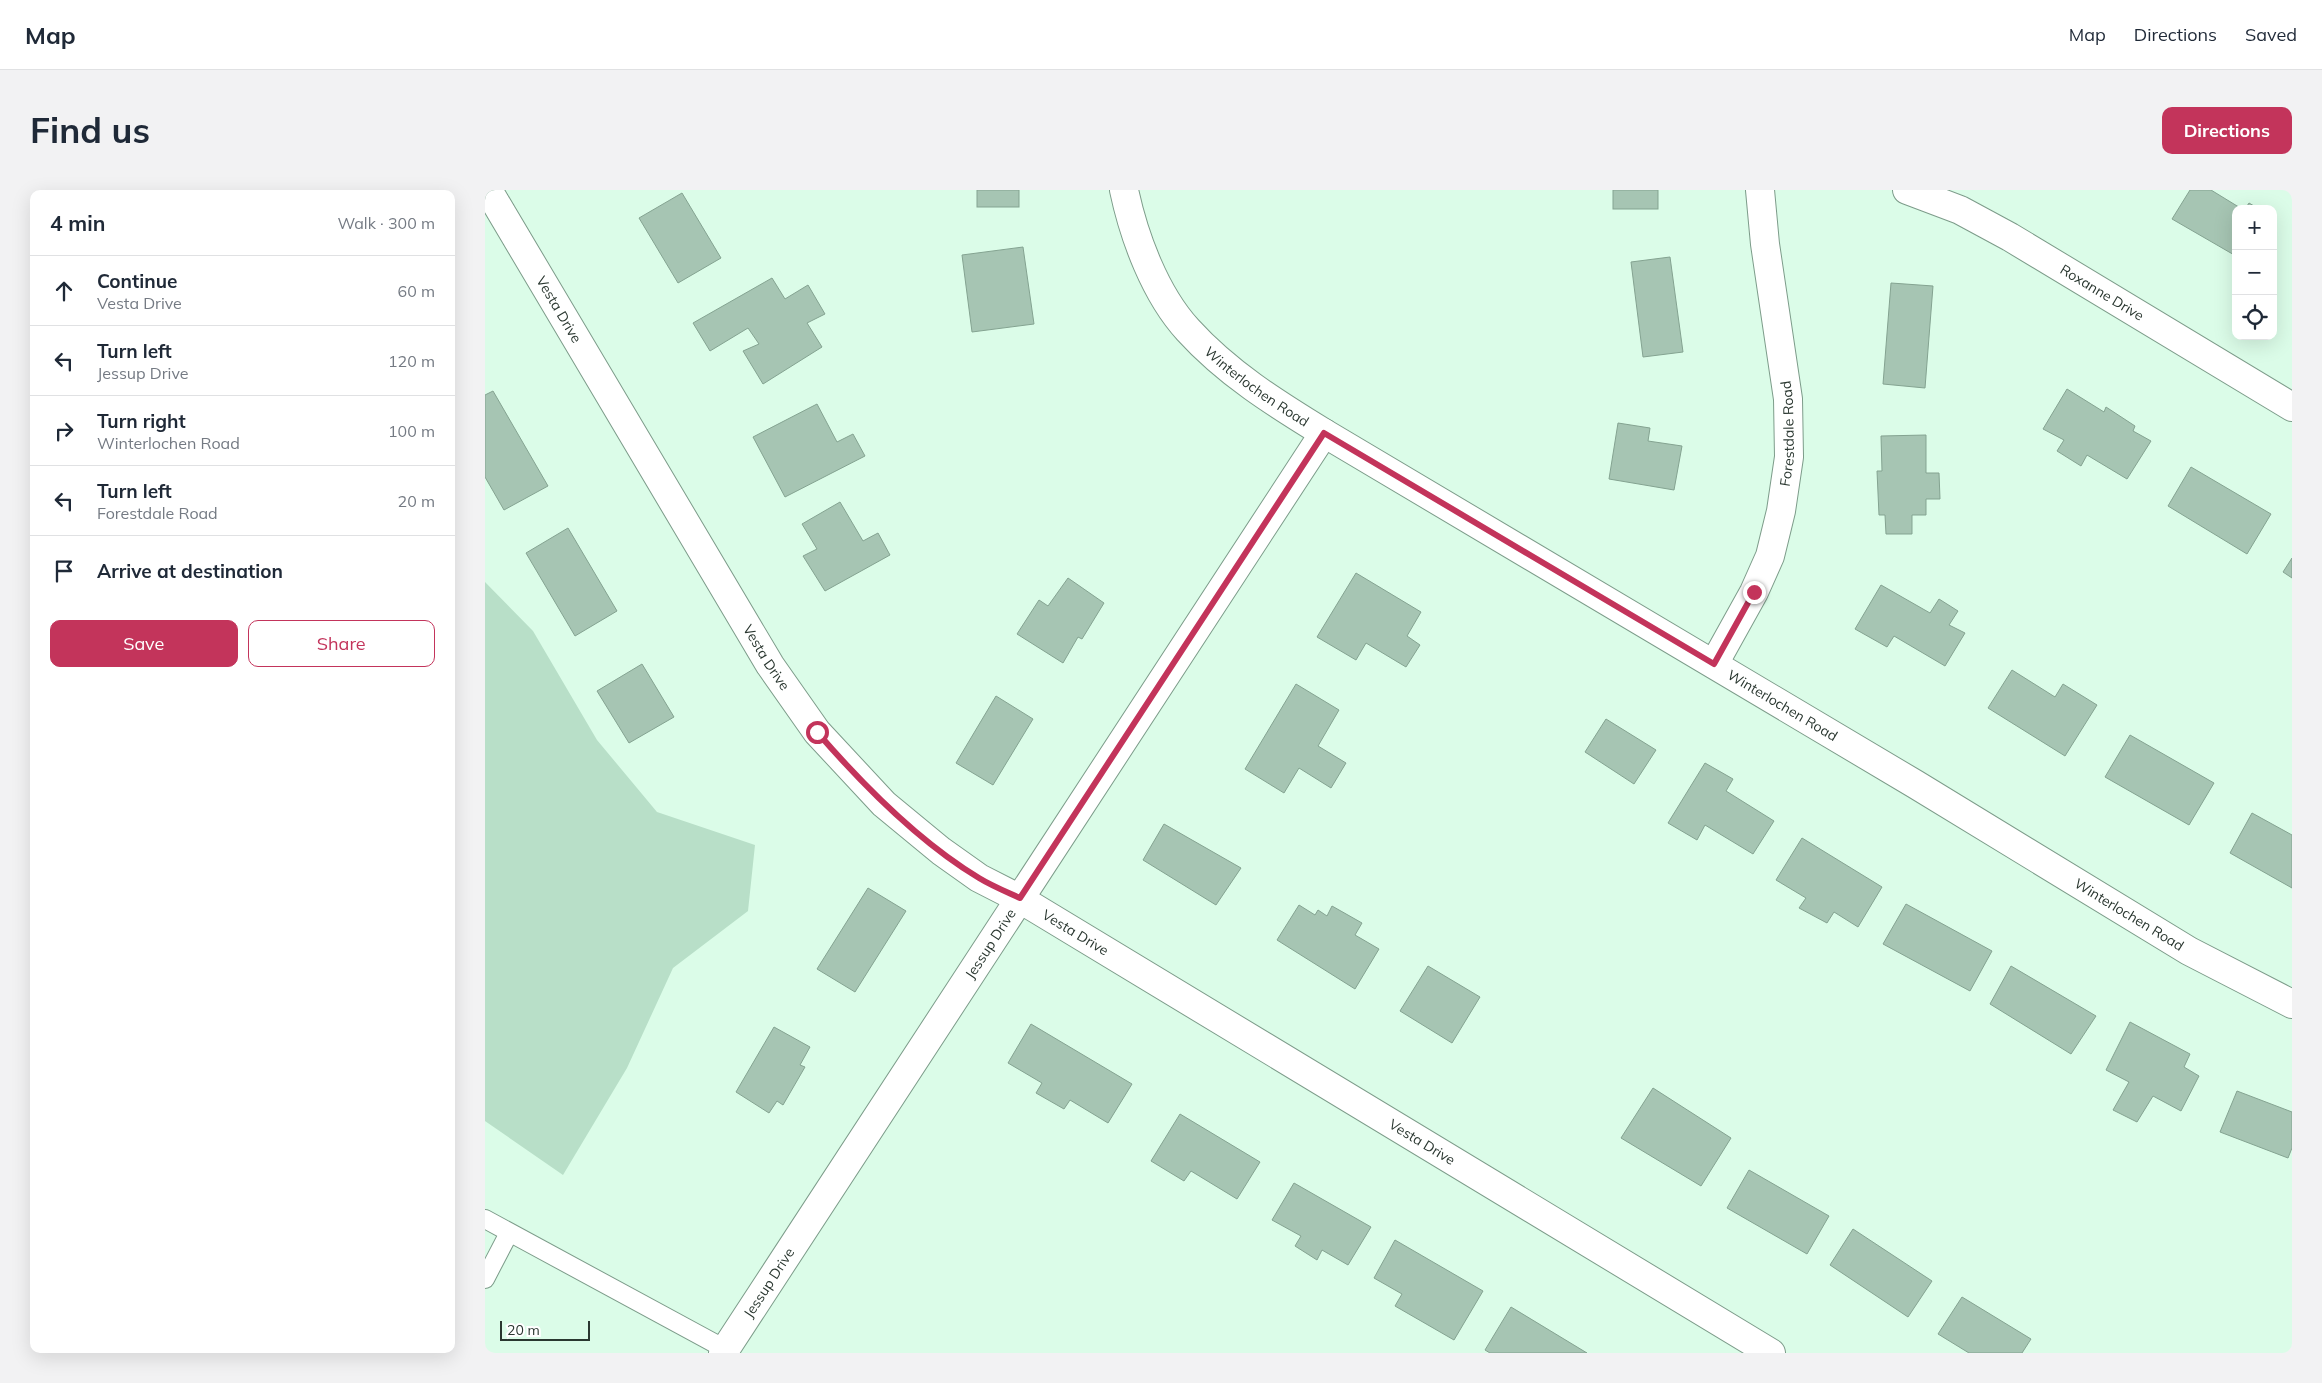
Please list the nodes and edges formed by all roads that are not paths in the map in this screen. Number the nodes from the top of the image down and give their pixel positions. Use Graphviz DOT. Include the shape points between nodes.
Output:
graph roads {
  1 [pos="488,190"];
  2 [pos="1124,190"];
  3 [pos="1760,190"];
  4 [pos="1907,190"];
  5 [pos="2292,407"];
  6 [pos="1324,433"];
  7 [pos="1714,664"];
  8 [pos="1020,898"];
  9 [pos="2292,1004"];
  10 [pos="485,1219"];
  11 [pos="509,1233"];
  12 [pos="485,1279"];
  13 [pos="724,1351"];
  14 [pos="1771,1353"];
  1 -- 8 [label="street, Vesta Drive" via="794,702 842,761 884,804 979,878"];
  2 -- 6 [label="street, Winterlochen Road" via="1139,246 1159,289 1187,330 1258,392"];
  3 -- 7 [label="street, Forestdale Road" via="1788,398 1789,457 1770,556"];
  4 -- 5 [label="street, Roxanne Drive" via="1960,210 2010,237"];
  6 -- 7 [label="street, Winterlochen Road"];
  6 -- 8 [label="street, Jessup Drive"];
  7 -- 9 [label="street, Winterlochen Road" via="2189,951"];
  8 -- 13 [label="street, Jessup Drive"];
  8 -- 14 [label="street, Vesta Drive"];
  10 -- 11 [label="lane"];
  11 -- 12 [label="lane"];
  11 -- 13 [label="lane"];
}
